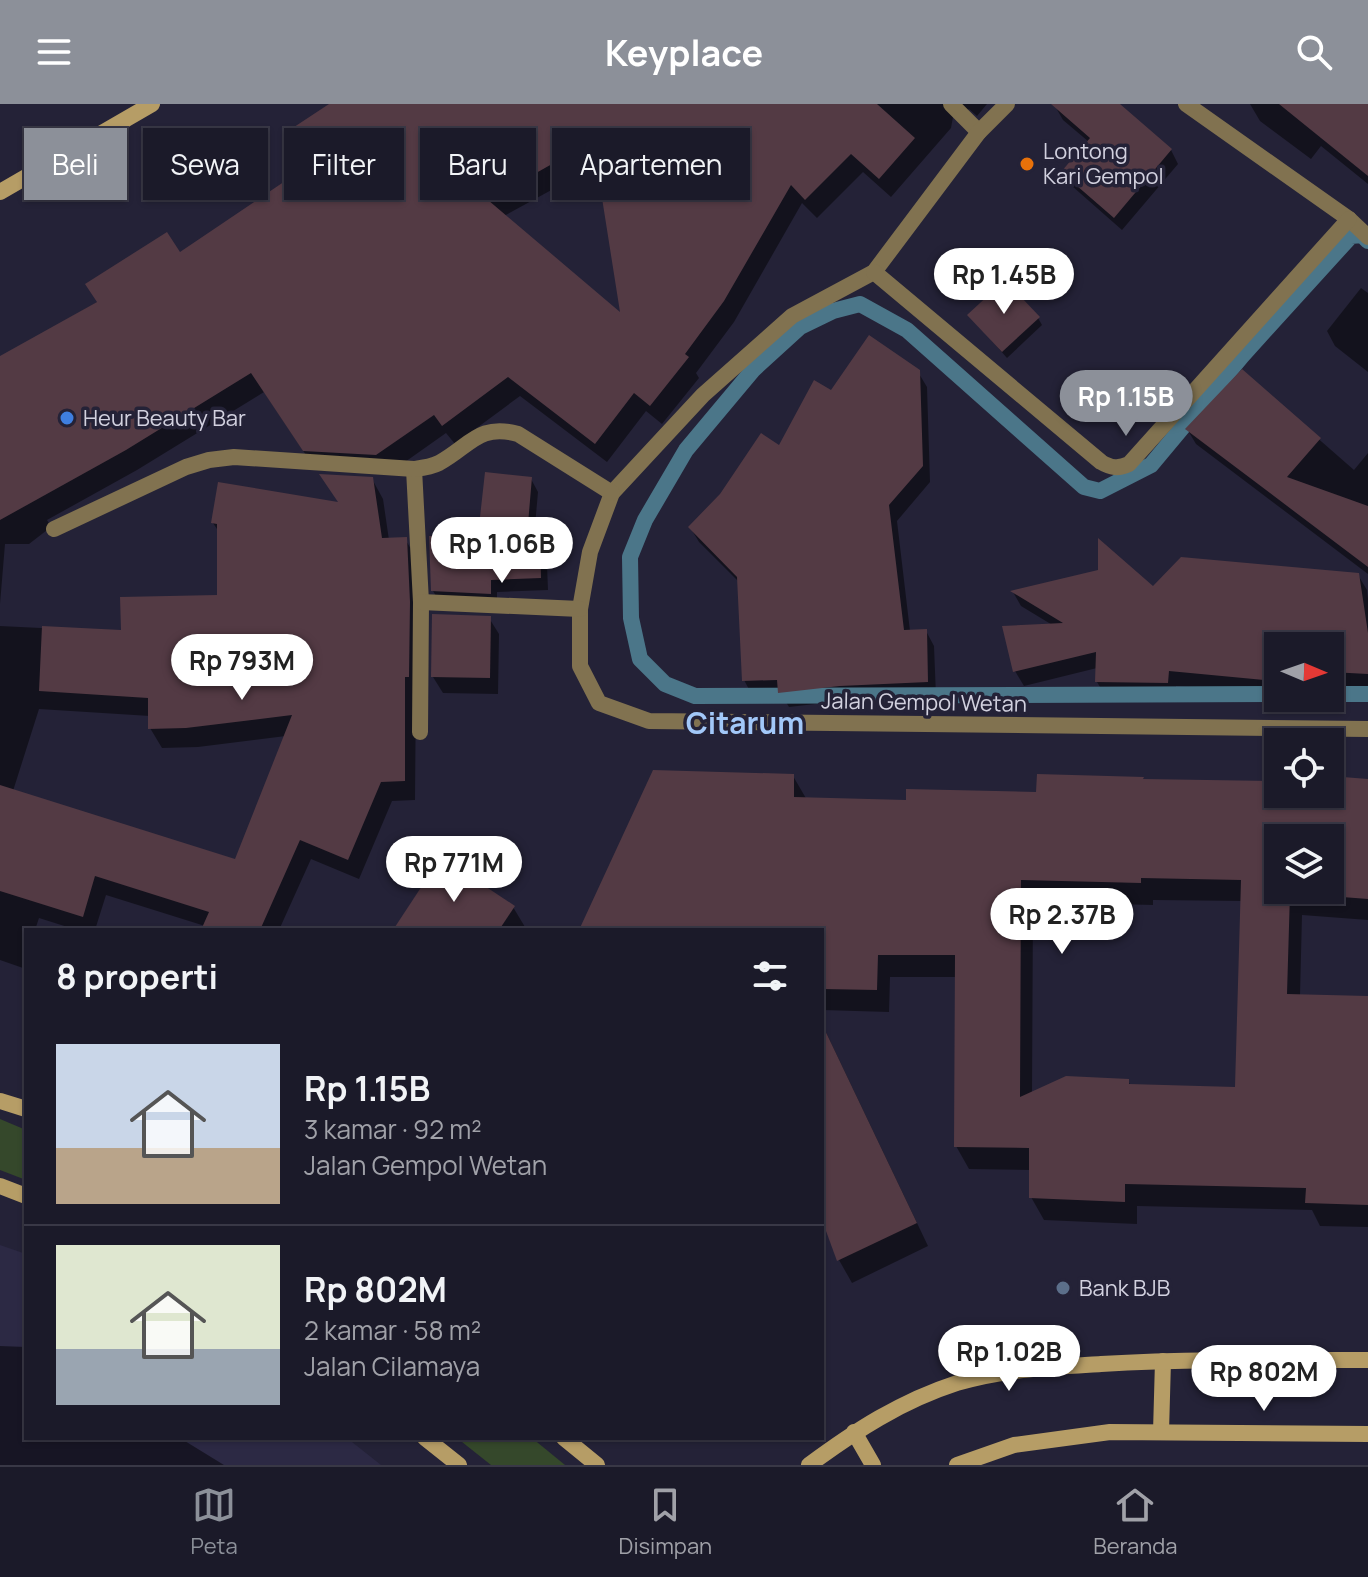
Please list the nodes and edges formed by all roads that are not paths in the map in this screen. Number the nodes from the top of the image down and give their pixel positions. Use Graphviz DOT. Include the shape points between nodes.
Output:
graph roads {
  1 [pos="152,104"];
  2 [pos="951,104"];
  3 [pos="1007,104"];
  4 [pos="1186,104"];
  5 [pos="979,132"];
  6 [pos="0,192"];
  7 [pos="1349,219"];
  8 [pos="1368,237"];
  9 [pos="874,272"];
  10 [pos="414,469"];
  11 [pos="612,493"];
  12 [pos="54,529"];
  13 [pos="421,602"];
  14 [pos="580,609"];
  15 [pos="1368,729"];
  16 [pos="420,732"];
  17 [pos="0,1101"];
  18 [pos="24,1108"];
  19 [pos="0,1186"];
  20 [pos="24,1195"];
  21 [pos="1368,1360"];
  22 [pos="1163,1361"];
  23 [pos="854,1432"];
  24 [pos="1161,1432"];
  25 [pos="1368,1434"];
  26 [pos="428,1440"];
  27 [pos="566,1440"];
  28 [pos="459,1465"];
  29 [pos="597,1465"];
  30 [pos="809,1465"];
  31 [pos="873,1465"];
  32 [pos="957,1465"];
  1 -- 6 [label="street"];
  2 -- 5 [label="street"];
  3 -- 5 [label="street, Jalan Gempol Wetan"];
  4 -- 7 [label="street"];
  5 -- 9 [label="street, Jalan Gempol Wetan"];
  7 -- 8 [label="street"];
  7 -- 9 [label="street" via="1129,464 1117,468 1101,462"];
  9 -- 11 [label="street, Jalan Gempol Wetan" via="792,316 703,395"];
  10 -- 11 [label="street" via="436,465 485,433 501,429 518,434"];
  10 -- 12 [label="street" via="234,457 209,460"];
  10 -- 13 [label="street"];
  11 -- 14 [label="street, Jalan Gempol Wetan" via="590,552"];
  13 -- 14 [label="street"];
  13 -- 16 [label="street"];
  14 -- 15 [label="street, Jalan Gempol Wetan" via="580,666 599,703 649,721"];
  17 -- 18 [label="street"];
  19 -- 20 [label="street"];
  21 -- 22 [label="street"];
  22 -- 23 [label="street" via="1032,1368 958,1383 892,1409"];
  22 -- 24 [label="street"];
  23 -- 30 [label="street"];
  23 -- 31 [label="street"];
  24 -- 25 [label="street"];
  24 -- 32 [label="street" via="1110,1432 1014,1445"];
  26 -- 28 [label="street"];
  27 -- 29 [label="street"];
}
